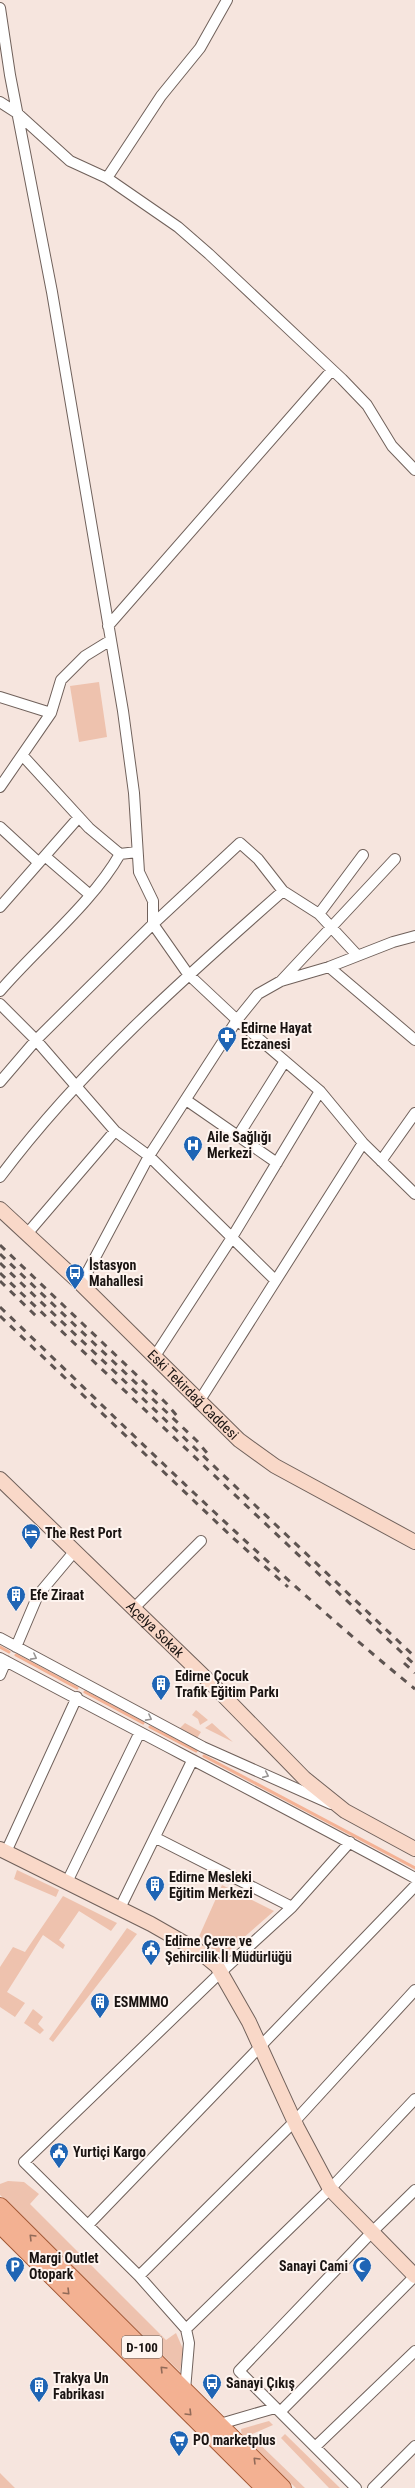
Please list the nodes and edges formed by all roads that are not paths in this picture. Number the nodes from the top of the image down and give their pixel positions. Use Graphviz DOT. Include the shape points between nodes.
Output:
graph roads {
  1 [pos="227,0"];
  2 [pos="0,8"];
  3 [pos="0,102"];
  4 [pos="17,113"];
  5 [pos="107,178"];
  6 [pos="332,370"];
  7 [pos="415,470"];
  8 [pos="108,626"];
  9 [pos="111,640"];
  10 [pos="0,697"];
  11 [pos="51,713"];
  12 [pos="23,756"];
  13 [pos="0,786"];
  14 [pos="79,817"];
  15 [pos="0,827"];
  16 [pos="137,852"];
  17 [pos="120,854"];
  18 [pos="363,854"];
  19 [pos="395,859"];
  20 [pos="42,860"];
  21 [pos="283,890"];
  22 [pos="90,894"];
  23 [pos="0,907"];
  24 [pos="319,914"];
  25 [pos="153,924"];
  26 [pos="332,927"];
  27 [pos="415,936"];
  28 [pos="357,955"];
  29 [pos="328,967"];
  30 [pos="188,974"];
  31 [pos="281,981"];
  32 [pos="2,984"];
  33 [pos="0,1004"];
  34 [pos="236,1020"];
  35 [pos="36,1040"];
  36 [pos="415,1040"];
  37 [pos="285,1061"];
  38 [pos="0,1082"];
  39 [pos="77,1086"];
  40 [pos="320,1091"];
  41 [pos="186,1100"];
  42 [pos="415,1113"];
  43 [pos="114,1131"];
  44 [pos="238,1136"];
  45 [pos="363,1143"];
  46 [pos="149,1156"];
  47 [pos="381,1161"];
  48 [pos="277,1163"];
  49 [pos="0,1177"];
  50 [pos="415,1194"];
  51 [pos="0,1209"];
  52 [pos="26,1235"];
  53 [pos="231,1239"];
  54 [pos="274,1279"];
  55 [pos="81,1284"];
  56 [pos="155,1356"];
  57 [pos="200,1400"];
  58 [pos="0,1479"];
  59 [pos="201,1541"];
  60 [pos="415,1542"];
  61 [pos="74,1552"];
  62 [pos="134,1608"];
  63 [pos="0,1638"];
  64 [pos="16,1647"];
  65 [pos="3,1660"];
  66 [pos="0,1675"];
  67 [pos="76,1697"];
  68 [pos="139,1734"];
  69 [pos="192,1761"];
  70 [pos="345,1811"];
  71 [pos="156,1838"];
  72 [pos="350,1842"];
  73 [pos="415,1849"];
  74 [pos="3,1850"];
  75 [pos="415,1878"];
  76 [pos="67,1882"];
  77 [pos="415,1886"];
  78 [pos="292,1907"];
  79 [pos="120,1908"];
  80 [pos="221,1972"];
  81 [pos="415,1990"];
  82 [pos="260,2047"];
  83 [pos="415,2099"];
  84 [pos="294,2122"];
  85 [pos="330,2189"];
  86 [pos="413,2198"];
  87 [pos="0,2206"];
  88 [pos="0,2225"];
  89 [pos="88,2225"];
  90 [pos="372,2232"];
  91 [pos="139,2276"];
  92 [pos="415,2276"];
  93 [pos="186,2329"];
  94 [pos="415,2351"];
  95 [pos="185,2390"];
  96 [pos="277,2410"];
  97 [pos="220,2424"];
  98 [pos="415,2446"];
  99 [pos="315,2447"];
  100 [pos="264,2488"];
  101 [pos="283,2488"];
  102 [pos="356,2488"];
  103 [pos="373,2488"];
  1 -- 5 [label="street" via="200,48 161,96"];
  2 -- 4 [label="street"];
  3 -- 4 [label="street"];
  4 -- 5 [label="street" via="70,161"];
  4 -- 8 [label="street" via="52,292"];
  5 -- 6 [label="street" via="178,227"];
  6 -- 7 [label="street" via="367,405 392,446"];
  6 -- 8 [label="street"];
  8 -- 9 [label="street"];
  9 -- 11 [label="street" via="85,656 61,680"];
  9 -- 16 [label="street" via="134,793"];
  10 -- 11 [label="street"];
  11 -- 12 [label="street"];
  12 -- 13 [label="street"];
  12 -- 14 [label="street"];
  14 -- 17 [label="street"];
  14 -- 20 [label="street"];
  15 -- 20 [label="street"];
  16 -- 17 [label="street"];
  16 -- 25 [label="street" via="139,872 153,901"];
  17 -- 22 [label="street" via="113,867"];
  18 -- 24 [label="street"];
  19 -- 26 [label="street"];
  20 -- 22 [label="street"];
  20 -- 23 [label="street"];
  21 -- 24 [label="street"];
  21 -- 25 [label="street" via="258,859 240,843"];
  21 -- 30 [label="street"];
  22 -- 32 [label="street"];
  24 -- 26 [label="street"];
  25 -- 30 [label="street"];
  25 -- 35 [label="street"];
  26 -- 28 [label="street"];
  26 -- 31 [label="street"];
  27 -- 28 [label="street"];
  28 -- 29 [label="street"];
  29 -- 31 [label="street"];
  29 -- 36 [label="street"];
  30 -- 34 [label="street"];
  30 -- 39 [label="street"];
  31 -- 34 [label="street" via="258,994"];
  33 -- 35 [label="street"];
  34 -- 37 [label="street"];
  34 -- 41 [label="street"];
  35 -- 38 [label="street"];
  35 -- 39 [label="street"];
  37 -- 40 [label="street"];
  37 -- 44 [label="street"];
  39 -- 43 [label="street"];
  39 -- 49 [label="street" via="23,1146"];
  40 -- 45 [label="street"];
  40 -- 48 [label="street"];
  41 -- 44 [label="street"];
  41 -- 46 [label="street"];
  42 -- 47 [label="street"];
  43 -- 46 [label="street"];
  43 -- 52 [label="street"];
  44 -- 48 [label="street"];
  45 -- 47 [label="street"];
  45 -- 54 [label="street"];
  46 -- 53 [label="street"];
  46 -- 55 [label="street"];
  47 -- 50 [label="street"];
  48 -- 53 [label="street"];
  51 -- 52 [label="street, Eski Tekirdağ Caddesi"];
  52 -- 55 [label="street, Eski Tekirdağ Caddesi"];
  53 -- 54 [label="street"];
  53 -- 56 [label="street"];
  54 -- 57 [label="street"];
  55 -- 56 [label="street, Eski Tekirdağ Caddesi"];
  56 -- 57 [label="street, Eski Tekirdağ Caddesi"];
  57 -- 60 [label="street, Eski Tekirdağ Caddesi" via="239,1440 275,1466"];
  58 -- 61 [label="street, Açelya Sokak"];
  59 -- 62 [label="street"];
  61 -- 62 [label="street, Açelya Sokak"];
  61 -- 64 [label="street" via="38,1595"];
  62 -- 70 [label="street, Açelya Sokak" via="304,1778"];
  63 -- 64 [label="street"];
  64 -- 70 [label="street, one-way" via="204,1747"];
  65 -- 66 [label="street"];
  65 -- 67 [label="street"];
  67 -- 68 [label="street"];
  67 -- 74 [label="street"];
  68 -- 69 [label="street"];
  68 -- 76 [label="street"];
  69 -- 71 [label="street"];
  69 -- 72 [label="street"];
  70 -- 73 [label="street, Açelya Sokak"];
  71 -- 78 [label="street"];
  71 -- 79 [label="street"];
  72 -- 75 [label="street"];
  72 -- 78 [label="street"];
  74 -- 76 [label="street"];
  76 -- 79 [label="street"];
  77 -- 82 [label="street"];
  78 -- 80 [label="street"];
  79 -- 80 [label="street" via="200,1952"];
  80 -- 82 [label="street"];
  80 -- 89 [label="street" via="24,2162"];
  81 -- 84 [label="street"];
  82 -- 84 [label="street"];
  82 -- 89 [label="street"];
  83 -- 85 [label="street"];
  84 -- 85 [label="street"];
  84 -- 91 [label="street"];
  85 -- 90 [label="street"];
  85 -- 93 [label="street"];
  86 -- 90 [label="street"];
  95 -- 87 [label="main road, D-100, one-way"];
  88 -- 100 [label="main road, D-100, one-way"];
  89 -- 91 [label="street"];
  90 -- 92 [label="street"];
  90 -- 96 [label="street" via="239,2371"];
  91 -- 93 [label="street"];
  92 -- 96 [label="street"];
  93 -- 95 [label="street" via="189,2343"];
  94 -- 99 [label="street"];
  95 -- 97 [label="main road, D-100"];
  96 -- 97 [label="street"];
  96 -- 99 [label="street"];
  101 -- 97 [label="main road, D-100, one-way"];
  98 -- 103 [label="street"];
  99 -- 102 [label="street"];
}
